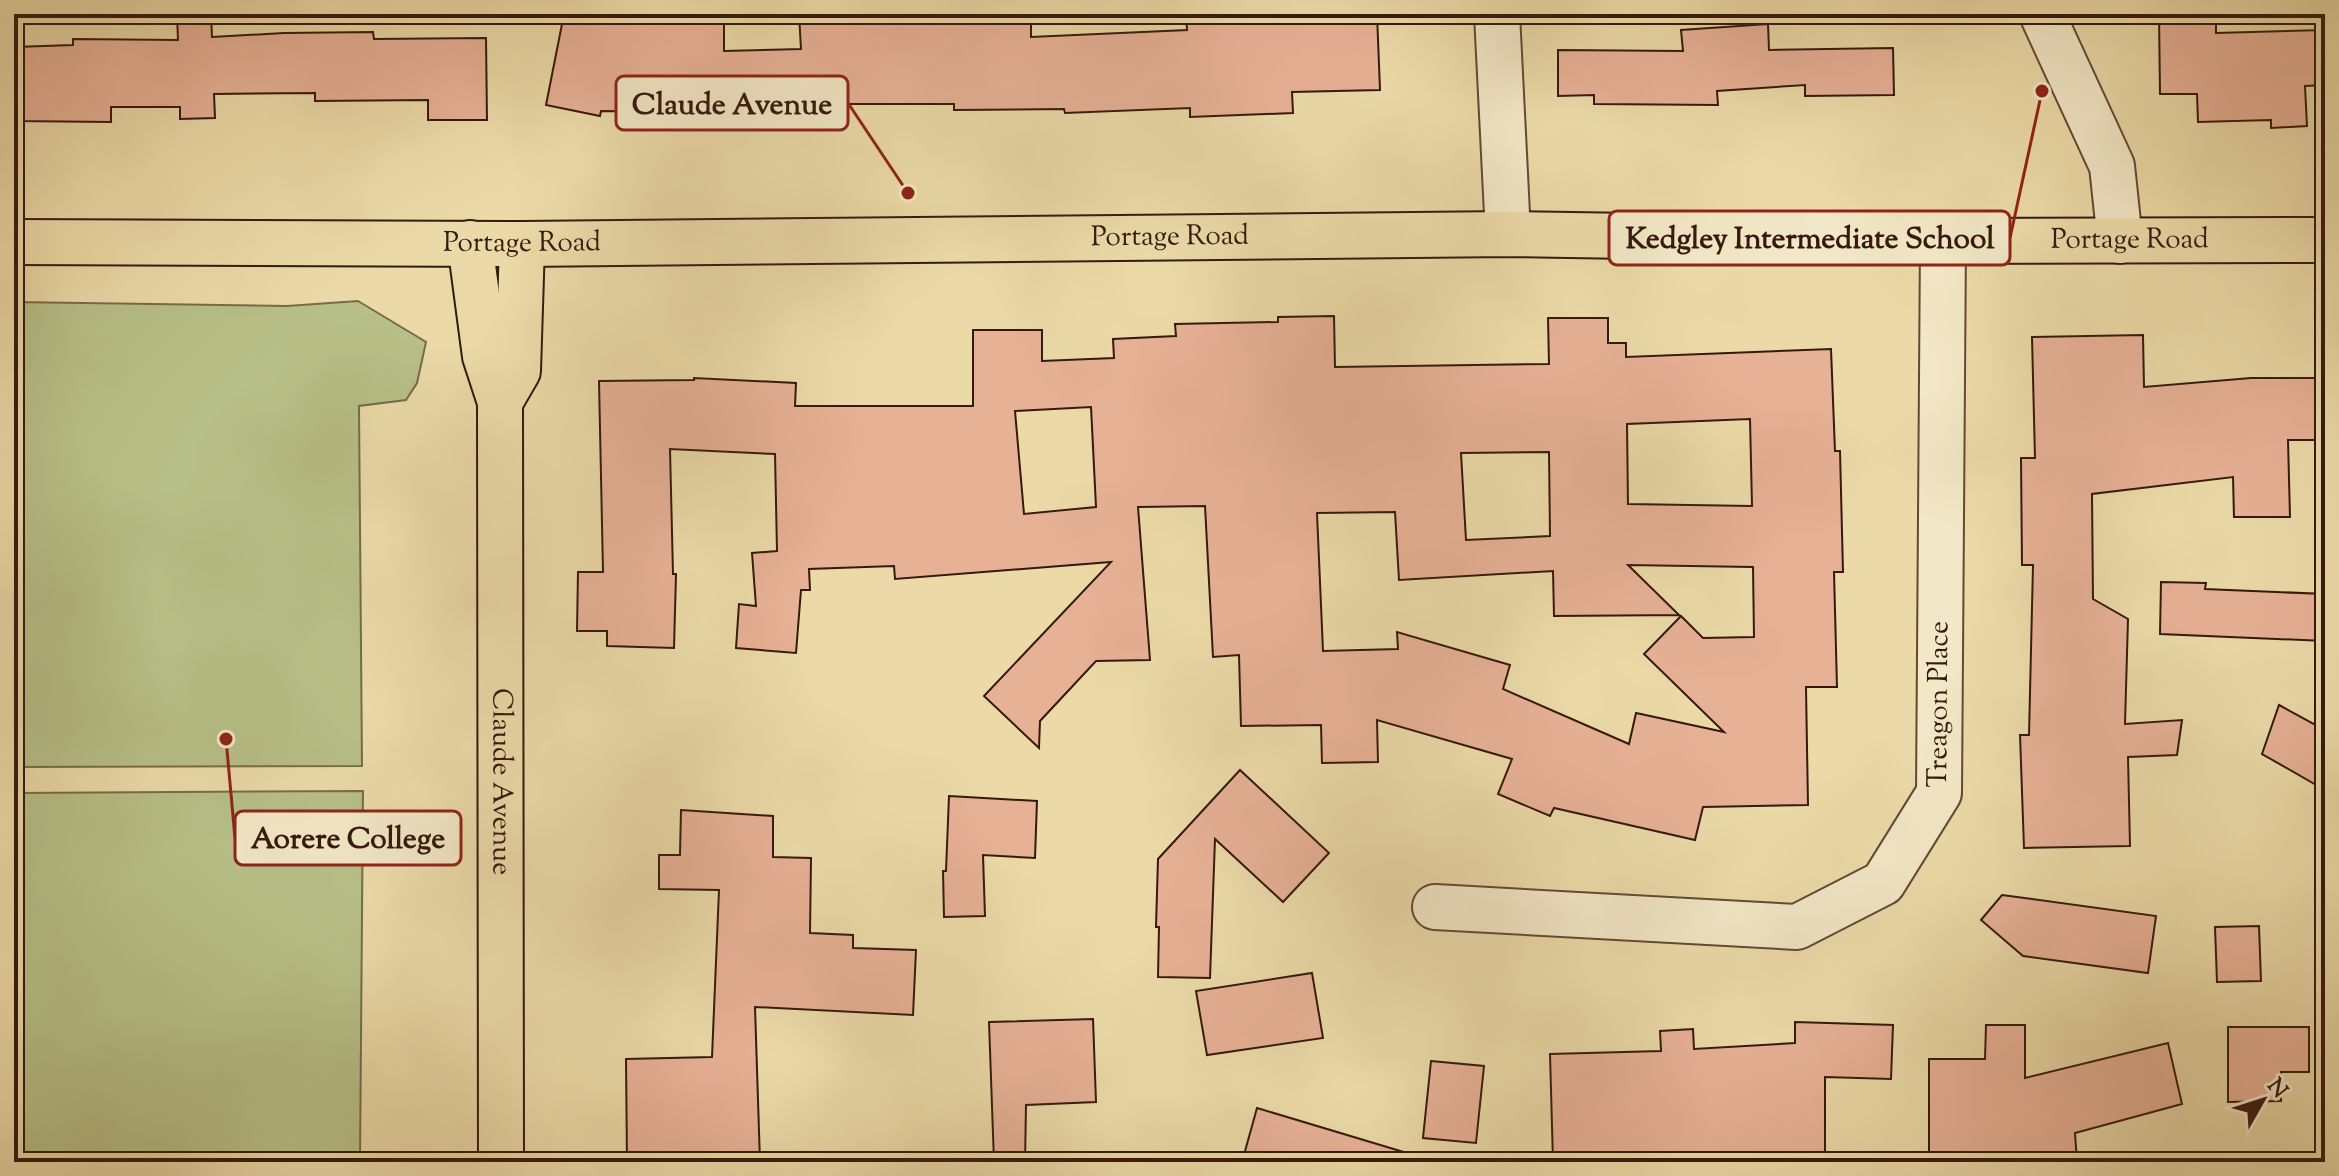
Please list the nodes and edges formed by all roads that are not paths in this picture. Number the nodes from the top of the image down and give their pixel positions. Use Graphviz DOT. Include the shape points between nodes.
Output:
graph roads {
  1 [pos="1497,14"];
  2 [pos="2042,14"];
  3 [pos="1508,234"];
  4 [pos="2325,240"];
  5 [pos="1943,241"];
  6 [pos="2120,241"];
  7 [pos="14,242"];
  8 [pos="470,243"];
  9 [pos="522,244"];
  10 [pos="500,402"];
  11 [pos="1435,907"];
  12 [pos="501,1162"];
  1 -- 3 [label="street"];
  2 -- 6 [label="street" via="2112,166"];
  3 -- 5 [label="main road, Portage Road"];
  3 -- 9 [label="main road, Portage Road"];
  4 -- 6 [label="main road, Portage Road"];
  5 -- 6 [label="main road, Portage Road"];
  5 -- 11 [label="street, Treagon Place" via="1939,793 1883,883 1797,927"];
  7 -- 8 [label="main road, Portage Road"];
  8 -- 9 [label="main road, Portage Road"];
  8 -- 10 [label="main road, Claude Avenue" via="485,356"];
  9 -- 10 [label="main road, Claude Avenue" via="518,371"];
  10 -- 12 [label="main road, Claude Avenue"];
}
